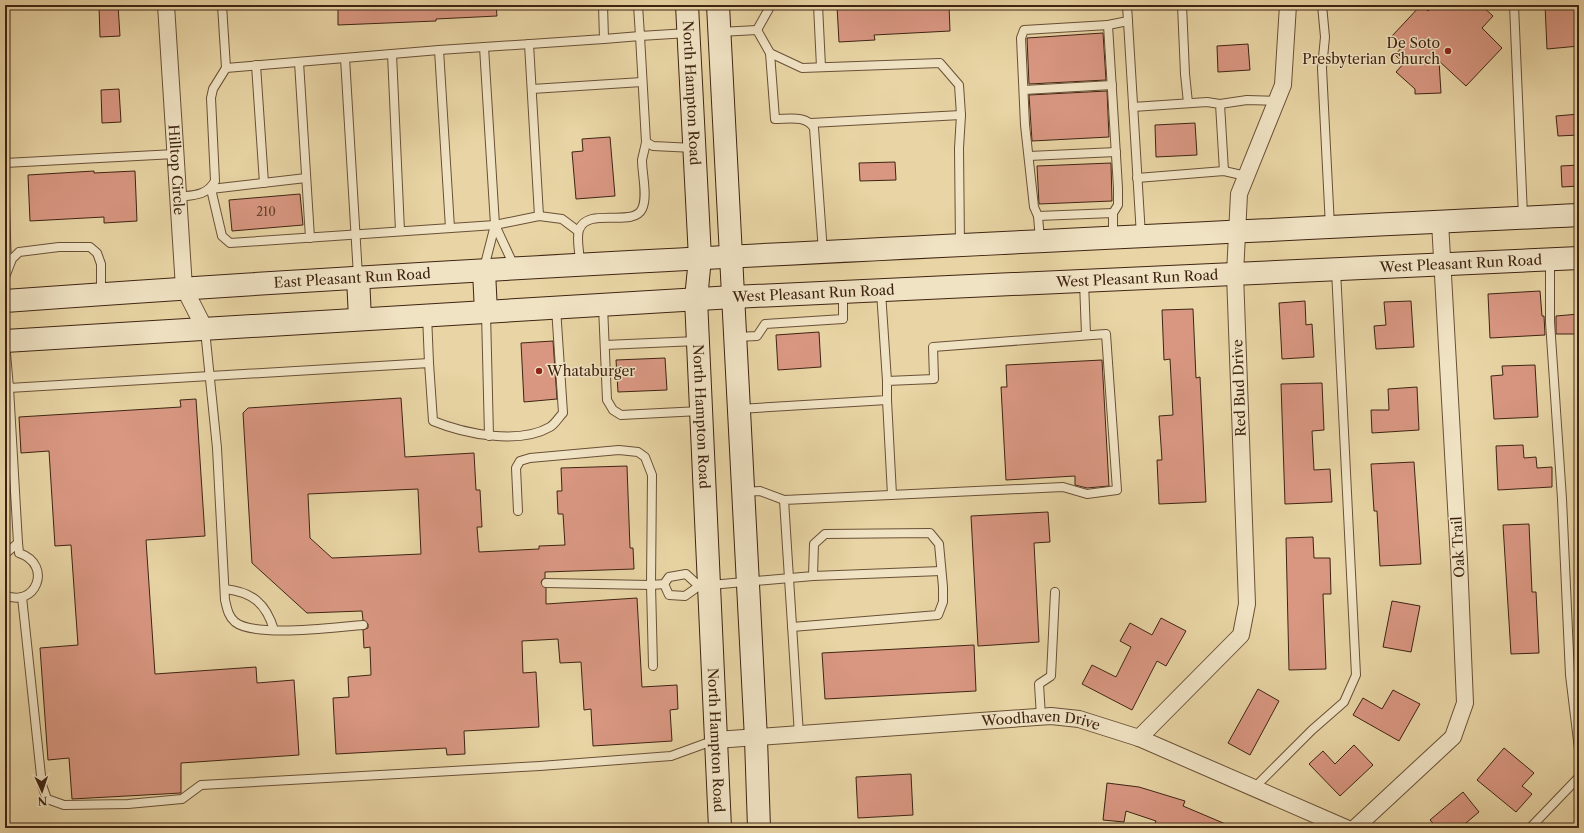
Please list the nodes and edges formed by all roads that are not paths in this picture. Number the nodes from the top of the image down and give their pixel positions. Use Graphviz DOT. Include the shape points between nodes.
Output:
graph roads {
  1 [pos="166,5"];
  2 [pos="222,5"];
  3 [pos="603,5"];
  4 [pos="638,5"];
  5 [pos="687,5"];
  6 [pos="718,5"];
  7 [pos="771,5"];
  8 [pos="818,5"];
  9 [pos="1127,5"];
  10 [pos="1182,5"];
  11 [pos="1288,5"];
  12 [pos="1322,5"];
  13 [pos="1514,5"];
  14 [pos="1128,21"];
  15 [pos="1108,25"];
  16 [pos="758,30"];
  17 [pos="719,32"];
  18 [pos="688,33"];
  19 [pos="640,36"];
  20 [pos="604,39"];
  21 [pos="529,44"];
  22 [pos="484,47"];
  23 [pos="439,50"];
  24 [pos="770,53"];
  25 [pos="392,54"];
  26 [pos="345,58"];
  27 [pos="299,62"];
  28 [pos="256,65"];
  29 [pos="226,68"];
  30 [pos="821,68"];
  31 [pos="642,82"];
  32 [pos="1112,85"];
  33 [pos="532,89"];
  34 [pos="1024,90"];
  35 [pos="1276,101"];
  36 [pos="1188,103"];
  37 [pos="1220,104"];
  38 [pos="1133,107"];
  39 [pos="961,115"];
  40 [pos="811,123"];
  41 [pos="646,142"];
  42 [pos="694,148"];
  43 [pos="1116,152"];
  44 [pos="175,154"];
  45 [pos="1029,156"];
  46 [pos="5,163"];
  47 [pos="1224,171"];
  48 [pos="1246,176"];
  49 [pos="306,178"];
  50 [pos="1137,178"];
  51 [pos="264,183"];
  52 [pos="211,189"];
  53 [pos="178,197"];
  54 [pos="5,204"];
  55 [pos="1112,213"];
  56 [pos="1579,215"];
  57 [pos="539,216"];
  58 [pos="1038,216"];
  59 [pos="1523,218"];
  60 [pos="1440,222"];
  61 [pos="495,225"];
  62 [pos="1330,227"];
  63 [pos="450,228"];
  64 [pos="400,231"];
  65 [pos="578,231"];
  66 [pos="1237,232"];
  67 [pos="355,234"];
  68 [pos="1141,237"];
  69 [pos="310,238"];
  70 [pos="1113,238"];
  71 [pos="1040,242"];
  72 [pos="960,246"];
  73 [pos="823,252"];
  74 [pos="731,257"];
  75 [pos="700,258"];
  76 [pos="1579,258"];
  77 [pos="1550,260"];
  78 [pos="1442,264"];
  79 [pos="580,265"];
  80 [pos="516,269"];
  81 [pos="1336,269"];
  82 [pos="484,271"];
  83 [pos="6,273"];
  84 [pos="1235,274"];
  85 [pos="358,277"];
  86 [pos="1084,281"];
  87 [pos="184,288"];
  88 [pos="881,290"];
  89 [pos="843,292"];
  90 [pos="102,294"];
  91 [pos="733,297"];
  92 [pos="696,299"];
  93 [pos="5,301"];
  94 [pos="603,305"];
  95 [pos="556,308"];
  96 [pos="486,312"];
  97 [pos="427,315"];
  98 [pos="360,319"];
  99 [pos="205,329"];
  100 [pos="1086,334"];
  101 [pos="5,338"];
  102 [pos="735,338"];
  103 [pos="5,341"];
  104 [pos="698,341"];
  105 [pos="605,345"];
  106 [pos="429,363"];
  107 [pos="209,375"];
  108 [pos="887,381"];
  109 [pos="7,388"];
  110 [pos="887,400"];
  111 [pos="738,409"];
  112 [pos="701,411"];
  113 [pos="489,436"];
  114 [pos="742,492"];
  115 [pos="892,495"];
  116 [pos="784,500"];
  117 [pos="518,511"];
  118 [pos="18,543"];
  119 [pos="5,554"];
  120 [pos="941,571"];
  121 [pos="813,576"];
  122 [pos="789,579"];
  123 [pos="747,582"];
  124 [pos="546,583"];
  125 [pos="664,584"];
  126 [pos="651,585"];
  127 [pos="704,586"];
  128 [pos="225,588"];
  129 [pos="1055,592"];
  130 [pos="5,596"];
  131 [pos="22,597"];
  132 [pos="363,625"];
  133 [pos="792,627"];
  134 [pos="274,630"];
  135 [pos="653,666"];
  136 [pos="1041,717"];
  137 [pos="799,735"];
  138 [pos="756,738"];
  139 [pos="1139,738"];
  140 [pos="716,740"];
  141 [pos="1579,749"];
  142 [pos="1579,777"];
  143 [pos="1254,788"];
  144 [pos="758,822"];
  145 [pos="720,823"];
  146 [pos="1346,828"];
  147 [pos="1354,828"];
  148 [pos="1530,828"];
  1 -- 44 [label="street, Hilltop Circle"];
  2 -- 29 [label="lane"];
  3 -- 20 [label="lane"];
  4 -- 19 [label="lane"];
  5 -- 18 [label="main road, North Hampton Road"];
  6 -- 17 [label="main road"];
  7 -- 16 [label="lane"];
  8 -- 30 [label="lane"];
  9 -- 14 [label="lane"];
  10 -- 36 [label="lane" via="1184,74"];
  11 -- 35 [label="street, Red Bud Drive" via="1283,85"];
  12 -- 62 [label="lane" via="1325,37 1322,68"];
  13 -- 59 [label="lane"];
  14 -- 15 [label="lane"];
  14 -- 38 [label="lane"];
  15 -- 32 [label="lane"];
  15 -- 34 [label="lane" via="1024,30 1021,38"];
  16 -- 17 [label="lane"];
  16 -- 24 [label="lane"];
  17 -- 18 [label="main road"];
  17 -- 74 [label="main road"];
  18 -- 19 [label="lane"];
  18 -- 42 [label="main road, North Hampton Road"];
  19 -- 20 [label="lane"];
  19 -- 31 [label="lane"];
  20 -- 21 [label="lane"];
  21 -- 22 [label="lane"];
  21 -- 33 [label="lane"];
  22 -- 23 [label="lane"];
  22 -- 61 [label="lane"];
  23 -- 25 [label="lane"];
  23 -- 63 [label="lane"];
  24 -- 30 [label="lane" via="802,68"];
  24 -- 40 [label="lane" via="775,118 803,119"];
  25 -- 26 [label="lane"];
  25 -- 64 [label="lane"];
  26 -- 27 [label="lane"];
  26 -- 67 [label="lane"];
  27 -- 28 [label="lane"];
  27 -- 49 [label="lane"];
  28 -- 29 [label="lane"];
  28 -- 51 [label="lane"];
  29 -- 52 [label="lane" via="211,98 215,181"];
  30 -- 39 [label="lane" via="940,63 959,85"];
  31 -- 33 [label="lane"];
  31 -- 41 [label="lane"];
  32 -- 34 [label="lane"];
  32 -- 43 [label="lane"];
  33 -- 57 [label="lane"];
  34 -- 45 [label="lane"];
  35 -- 37 [label="lane" via="1247,100"];
  35 -- 48 [label="street, Red Bud Drive"];
  36 -- 37 [label="lane"];
  36 -- 38 [label="lane"];
  37 -- 47 [label="lane"];
  38 -- 50 [label="lane"];
  39 -- 40 [label="lane"];
  39 -- 72 [label="lane"];
  40 -- 73 [label="lane" via="814,128"];
  41 -- 42 [label="lane" via="653,146"];
  41 -- 65 [label="lane" via="642,160 642,209 629,217 592,219 583,223"];
  42 -- 75 [label="main road, North Hampton Road"];
  43 -- 45 [label="lane"];
  43 -- 55 [label="lane" via="1118,205"];
  44 -- 46 [label="lane"];
  44 -- 53 [label="street, Hilltop Circle"];
  45 -- 58 [label="lane" via="1034,207"];
  47 -- 48 [label="lane"];
  47 -- 50 [label="lane"];
  48 -- 66 [label="street, Red Bud Drive" via="1239,194"];
  49 -- 51 [label="lane"];
  49 -- 69 [label="lane"];
  50 -- 68 [label="lane"];
  51 -- 52 [label="lane"];
  52 -- 53 [label="lane" via="204,193"];
  52 -- 69 [label="lane" via="222,236 230,243"];
  53 -- 87 [label="street, Hilltop Circle"];
  54 -- 83 [label="lane"];
  55 -- 58 [label="lane"];
  55 -- 70 [label="lane"];
  56 -- 59 [label="main road"];
  57 -- 61 [label="lane"];
  57 -- 65 [label="lane" via="562,219"];
  58 -- 71 [label="lane"];
  59 -- 60 [label="main road"];
  60 -- 62 [label="main road"];
  60 -- 78 [label="street, Oak Trail"];
  61 -- 63 [label="lane"];
  61 -- 80 [label="lane"];
  61 -- 82 [label="lane"];
  62 -- 66 [label="main road"];
  63 -- 64 [label="lane"];
  64 -- 67 [label="lane"];
  65 -- 79 [label="lane"];
  66 -- 68 [label="main road"];
  66 -- 84 [label="street, Red Bud Drive"];
  67 -- 69 [label="lane"];
  67 -- 85 [label="lane"];
  68 -- 70 [label="main road"];
  70 -- 71 [label="main road"];
  71 -- 72 [label="main road"];
  72 -- 73 [label="main road"];
  73 -- 74 [label="main road"];
  74 -- 75 [label="main road"];
  74 -- 91 [label="main road"];
  75 -- 79 [label="main road, East Pleasant Run Road"];
  75 -- 92 [label="main road, North Hampton Road"];
  76 -- 77 [label="main road, West Pleasant Run Road"];
  77 -- 78 [label="main road, West Pleasant Run Road"];
  77 -- 141 [label="lane" via="1550,322 1570,675"];
  78 -- 81 [label="main road, West Pleasant Run Road"];
  78 -- 147 [label="street, Oak Trail" via="1465,703 1453,737"];
  79 -- 80 [label="main road, East Pleasant Run Road"];
  80 -- 82 [label="main road, East Pleasant Run Road"];
  81 -- 84 [label="main road, West Pleasant Run Road"];
  81 -- 143 [label="lane" via="1356,675 1344,702"];
  82 -- 85 [label="main road, East Pleasant Run Road"];
  82 -- 96 [label="main road"];
  83 -- 90 [label="lane" via="12,259 19,252 59,247 90,247 97,253 101,264"];
  84 -- 86 [label="main road, West Pleasant Run Road"];
  84 -- 139 [label="street, Red Bud Drive" via="1247,604 1240,635"];
  85 -- 87 [label="main road, East Pleasant Run Road"];
  85 -- 98 [label="main road"];
  86 -- 88 [label="main road, West Pleasant Run Road"];
  86 -- 100 [label="lane"];
  87 -- 90 [label="main road, East Pleasant Run Road"];
  87 -- 99 [label="street, Hilltop Circle"];
  88 -- 89 [label="main road, West Pleasant Run Road"];
  88 -- 108 [label="lane"];
  89 -- 91 [label="main road, West Pleasant Run Road"];
  89 -- 102 [label="lane" via="843,319 765,324 757,336"];
  90 -- 93 [label="main road, East Pleasant Run Road"];
  91 -- 92 [label="main road, West Pleasant Run Road"];
  91 -- 102 [label="main road"];
  92 -- 94 [label="main road"];
  92 -- 104 [label="main road, North Hampton Road"];
  94 -- 95 [label="main road"];
  94 -- 105 [label="lane"];
  95 -- 96 [label="main road"];
  95 -- 113 [label="lane" via="562,413 551,426 532,434"];
  96 -- 97 [label="main road"];
  96 -- 113 [label="lane"];
  97 -- 98 [label="main road"];
  97 -- 106 [label="lane"];
  98 -- 99 [label="main road"];
  99 -- 103 [label="main road"];
  99 -- 107 [label="lane"];
  100 -- 108 [label="lane" via="933,346 934,379"];
  100 -- 115 [label="lane" via="1106,334 1117,490 1088,494 1063,487"];
  101 -- 103 [label="main road"];
  102 -- 111 [label="main road"];
  103 -- 109 [label="lane"];
  104 -- 105 [label="lane"];
  104 -- 112 [label="main road, North Hampton Road"];
  105 -- 112 [label="lane" via="607,400 613,410 621,415"];
  106 -- 107 [label="lane"];
  106 -- 113 [label="lane" via="433,421 454,430"];
  107 -- 109 [label="lane"];
  107 -- 128 [label="lane" via="217,448"];
  108 -- 110 [label="lane"];
  109 -- 118 [label="lane"];
  110 -- 111 [label="lane"];
  110 -- 115 [label="lane"];
  111 -- 114 [label="main road"];
  112 -- 127 [label="main road, North Hampton Road"];
  114 -- 116 [label="lane" via="760,491"];
  114 -- 123 [label="main road"];
  115 -- 116 [label="lane"];
  116 -- 122 [label="lane"];
  117 -- 126 [label="lane" via="516,468 520,461 619,450 638,452 645,457 652,475"];
  118 -- 119 [label="lane"];
  118 -- 131 [label="lane" via="19,553 32,560 38,574 34,588"];
  120 -- 121 [label="lane"];
  120 -- 121 [label="lane" via="939,544 930,533 825,534 814,544"];
  120 -- 133 [label="lane" via="943,602 938,615"];
  121 -- 122 [label="lane"];
  122 -- 123 [label="lane"];
  122 -- 133 [label="lane"];
  123 -- 127 [label="lane"];
  123 -- 138 [label="main road"];
  124 -- 126 [label="lane"];
  125 -- 126 [label="lane"];
  125 -- 127 [label="lane" via="669,577 686,574"];
  125 -- 127 [label="lane" via="669,595 685,596"];
  126 -- 135 [label="lane"];
  127 -- 140 [label="main road, North Hampton Road"];
  128 -- 134 [label="lane" via="240,590 258,601"];
  128 -- 134 [label="lane" via="228,614 235,622 248,628"];
  129 -- 136 [label="lane" via="1051,676 1039,684"];
  130 -- 131 [label="lane"];
  131 -- 140 [label="lane" via="42,785 47,799 64,805 128,804 182,799 201,785 532,767 671,756"];
  132 -- 134 [label="lane"];
  133 -- 137 [label="lane"];
  136 -- 137 [label="street, Woodhaven Drive"];
  136 -- 139 [label="street, Woodhaven Drive" via="1079,719"];
  137 -- 138 [label="street, Woodhaven Drive"];
  138 -- 140 [label="street, Woodhaven Drive"];
  138 -- 144 [label="main road"];
  139 -- 143 [label="street, Woodhaven Drive"];
  140 -- 145 [label="main road, North Hampton Road"];
  142 -- 148 [label="lane"];
  143 -- 146 [label="street, Woodhaven Drive"];
}
